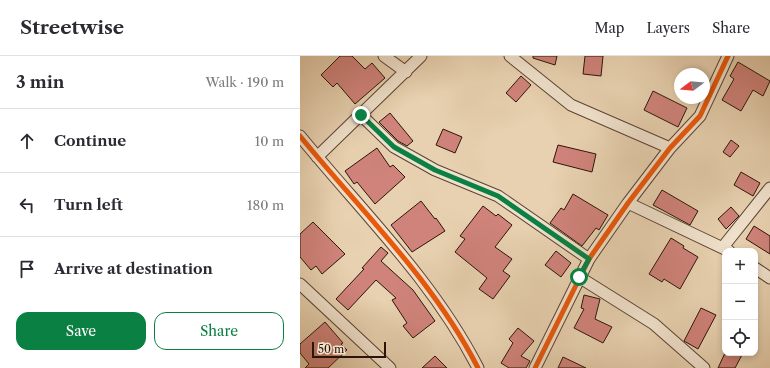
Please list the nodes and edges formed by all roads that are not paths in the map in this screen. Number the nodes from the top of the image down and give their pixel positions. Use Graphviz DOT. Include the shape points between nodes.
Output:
graph roads {
  1 [pos="384,56"];
  2 [pos="421,56"];
  3 [pos="510,56"];
  4 [pos="728,56"];
  5 [pos="406,72"];
  6 [pos="361,115"];
  7 [pos="300,136"];
  8 [pos="670,148"];
  9 [pos="317,157"];
  10 [pos="770,188"];
  11 [pos="628,203"];
  12 [pos="724,248"];
  13 [pos="727,248"];
  14 [pos="589,259"];
  15 [pos="758,270"];
  16 [pos="579,277"];
  17 [pos="770,278"];
  18 [pos="300,284"];
  19 [pos="390,368"];
  20 [pos="478,368"];
  21 [pos="535,368"];
  22 [pos="704,368"];
  1 -- 5 [label="street"];
  2 -- 5 [label="street"];
  3 -- 8 [label="street" via="571,105"];
  4 -- 8 [label="street" via="700,116"];
  5 -- 6 [label="street"];
  6 -- 9 [label="street"];
  6 -- 14 [label="street" via="394,147 435,170 498,196"];
  7 -- 9 [label="street"];
  8 -- 11 [label="street"];
  9 -- 20 [label="street" via="378,226 442,305"];
  10 -- 13 [label="street"];
  11 -- 12 [label="street"];
  11 -- 14 [label="street"];
  14 -- 16 [label="street"];
  15 -- 17 [label="street"];
  16 -- 21 [label="street"];
  16 -- 22 [label="street" via="654,324"];
  18 -- 19 [label="street"];
}
